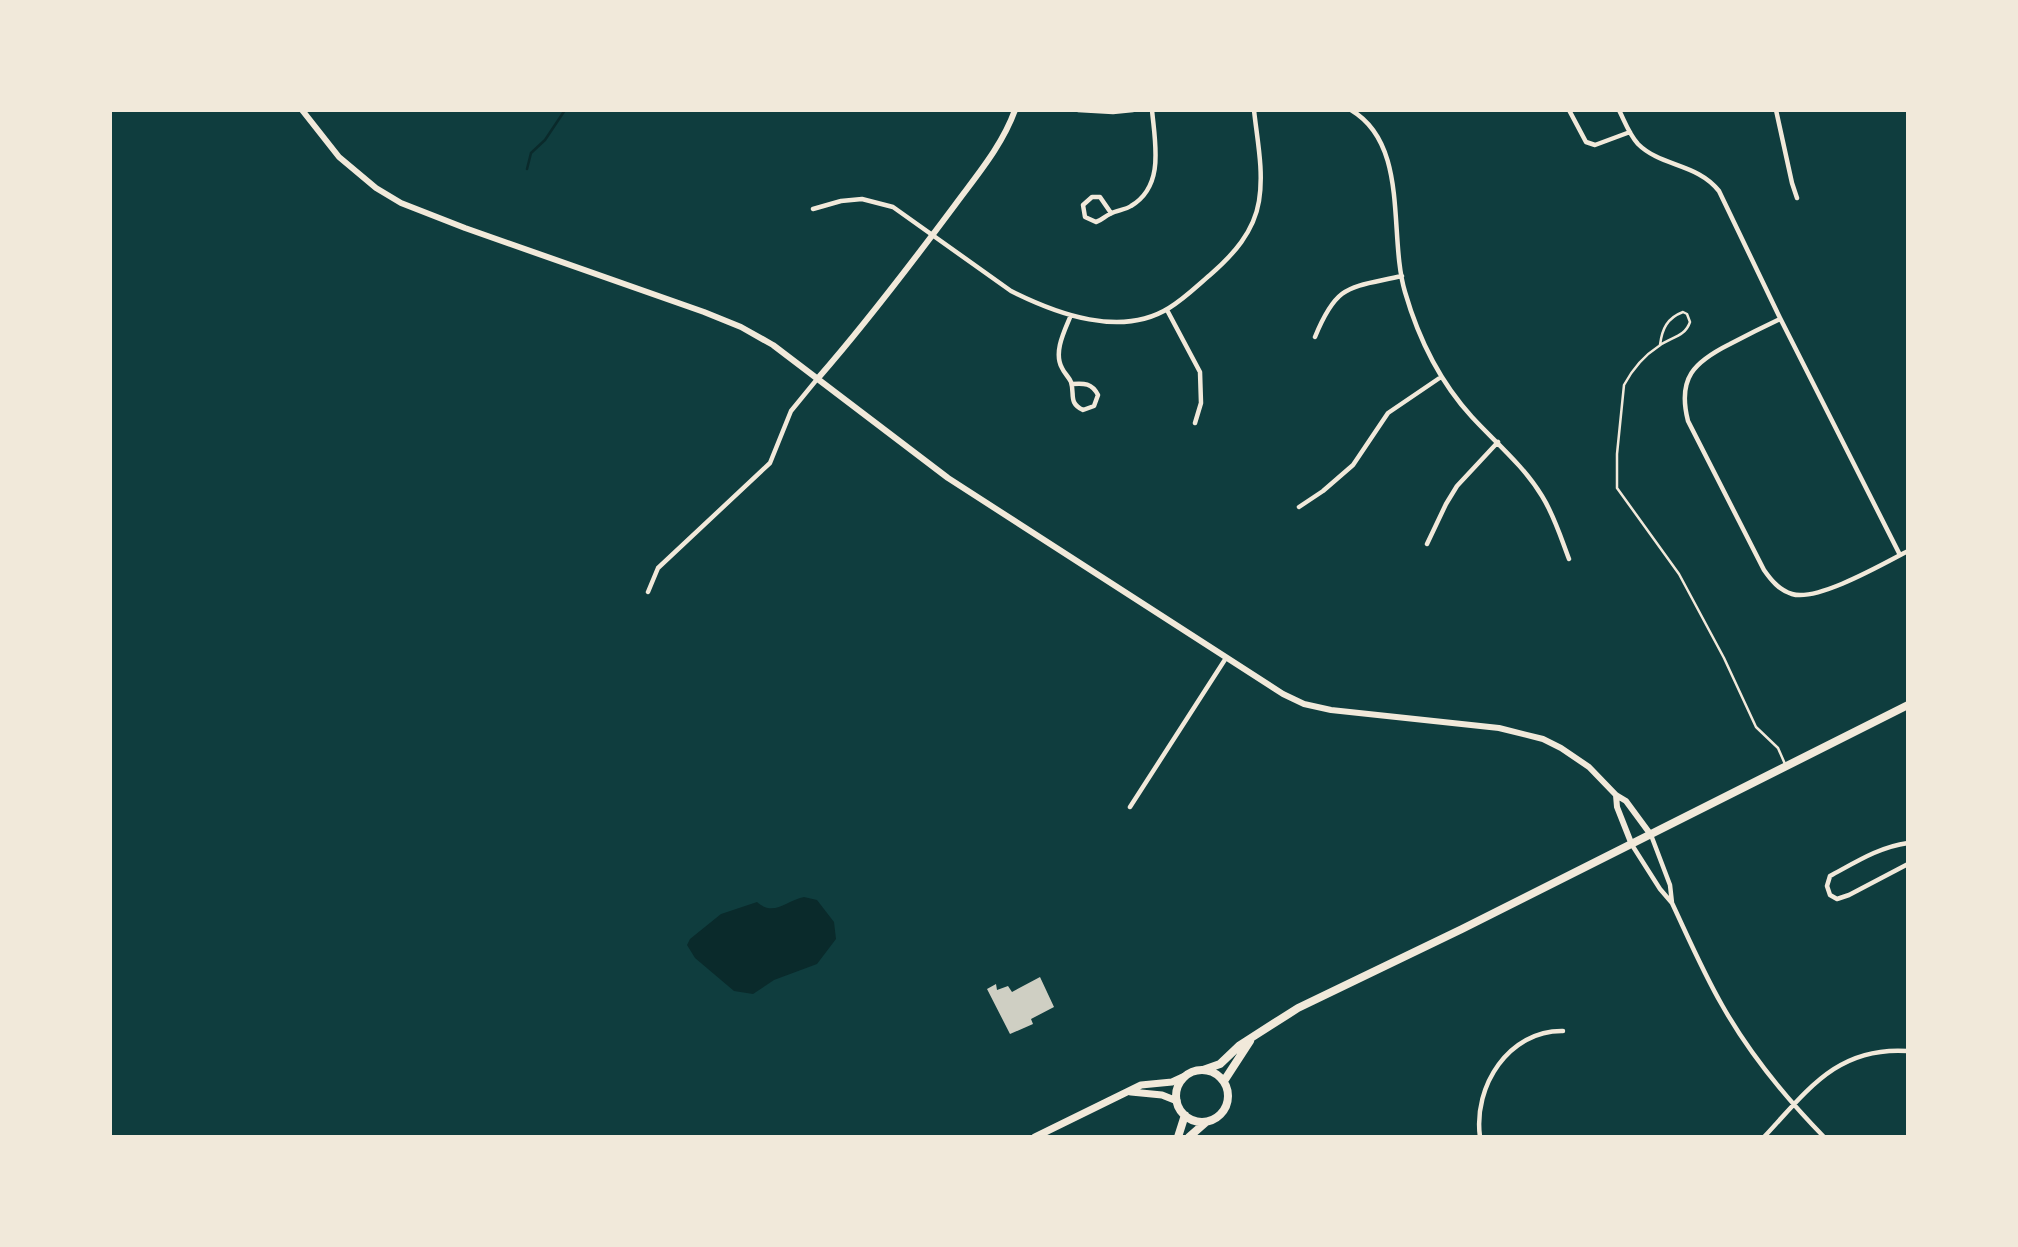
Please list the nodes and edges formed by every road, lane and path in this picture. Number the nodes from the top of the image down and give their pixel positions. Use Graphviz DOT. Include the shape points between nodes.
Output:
graph roads {
  1 [pos="302,110"];
  2 [pos="1015,110"];
  3 [pos="1078,110"];
  4 [pos="1133,110"];
  5 [pos="1152,110"];
  6 [pos="1254,110"];
  7 [pos="1351,110"];
  8 [pos="1569,110"];
  9 [pos="1619,110"];
  10 [pos="1776,110"];
  11 [pos="1630,132"];
  12 [pos="1797,198"];
  13 [pos="813,209"];
  14 [pos="1111,213"];
  15 [pos="932,235"];
  16 [pos="1402,276"];
  17 [pos="1167,310"];
  18 [pos="1071,315"];
  19 [pos="1780,318"];
  20 [pos="1315,337"];
  21 [pos="1660,345"];
  22 [pos="818,377"];
  23 [pos="1441,377"];
  24 [pos="1072,384"];
  25 [pos="1195,423"];
  26 [pos="1498,442"];
  27 [pos="1299,507"];
  28 [pos="1427,544"];
  29 [pos="1908,551"];
  30 [pos="1900,555"];
  31 [pos="1569,559"];
  32 [pos="648,592"];
  33 [pos="1226,658"];
  34 [pos="1908,705"];
  35 [pos="1785,766"];
  36 [pos="1616,795"];
  37 [pos="1130,807"];
  38 [pos="1651,835"];
  39 [pos="1908,844"];
  40 [pos="1632,845"];
  41 [pos="1908,864"];
  42 [pos="1672,903"];
  43 [pos="1563,1031"];
  44 [pos="1254,1036"];
  45 [pos="1908,1051"];
  46 [pos="1203,1070"];
  47 [pos="1185,1076"];
  48 [pos="1224,1081"];
  49 [pos="1127,1092"];
  50 [pos="1177,1101"];
  51 [pos="1794,1105"];
  52 [pos="1185,1115"];
  53 [pos="1206,1122"];
  54 [pos="1035,1137"];
  55 [pos="1178,1137"];
  56 [pos="1189,1137"];
  57 [pos="1480,1137"];
  58 [pos="1764,1137"];
  59 [pos="1824,1137"];
  1 -- 22 [label="street" via="339,157 401,203 724,320 774,345"];
  2 -- 15 [label="street" via="999,144"];
  3 -- 4 [label="street"];
  5 -- 14 [label="street" via="1157,161 1152,183 1142,199"];
  6 -- 17 [label="street" via="1261,179 1252,223 1230,258"];
  7 -- 16 [label="street" via="1373,131 1387,157 1394,183"];
  8 -- 11 [label="street" via="1586,142 1606,143"];
  9 -- 11 [label="street"];
  10 -- 12 [label="street"];
  11 -- 19 [label="street" via="1654,155 1710,180"];
  13 -- 15 [label="street" via="863,200 893,207"];
  14 -- 14 [label="street" via="1100,197 1088,198 1083,205 1085,217 1092,222"];
  15 -- 18 [label="street" via="1011,291"];
  15 -- 22 [label="street"];
  16 -- 20 [label="street" via="1343,292 1331,303"];
  16 -- 23 [label="street" via="1417,325"];
  17 -- 18 [label="street" via="1120,322"];
  17 -- 25 [label="street" via="1200,372 1201,403"];
  18 -- 24 [label="street" via="1059,348 1060,365"];
  19 -- 30 [label="street"];
  19 -- 30 [label="street" via="1697,364 1688,378 1684,404 1688,421 1763,570 1776,585 1809,596"];
  21 -- 21 [label="lane" via="1686,331 1687,314 1667,322"];
  21 -- 35 [label="lane" via="1624,385 1617,488 1679,574 1756,727 1778,748"];
  22 -- 32 [label="street" via="791,411 771,463 658,568"];
  22 -- 33 [label="street" via="956,484"];
  23 -- 26 [label="street"];
  23 -- 27 [label="street" via="1388,413 1353,465"];
  24 -- 24 [label="street" via="1076,406 1083,410 1094,406 1098,394 1093,386"];
  26 -- 28 [label="street" via="1457,486"];
  26 -- 31 [label="street" via="1544,498"];
  29 -- 30 [label="street"];
  33 -- 36 [label="street" via="1283,694 1317,707 1531,735 1583,762"];
  33 -- 37 [label="street"];
  34 -- 35 [label="main road"];
  35 -- 38 [label="main road"];
  36 -- 38 [label="street" via="1626,801"];
  36 -- 40 [label="street"];
  38 -- 40 [label="main road"];
  38 -- 42 [label="street"];
  39 -- 41 [label="street" via="1875,851 1830,876 1827,886 1837,899"];
  40 -- 42 [label="street"];
  40 -- 44 [label="main road" via="1298,1008"];
  42 -- 51 [label="street" via="1722,1005"];
  43 -- 57 [label="street" via="1521,1042 1497,1065 1481,1107"];
  44 -- 46 [label="main road" via="1220,1064"];
  44 -- 48 [label="main road"];
  45 -- 51 [label="street" via="1871,1052 1847,1060 1819,1079"];
  46 -- 47 [label="main road"];
  46 -- 48 [label="main road"];
  47 -- 49 [label="main road"];
  47 -- 50 [label="main road"];
  48 -- 53 [label="main road" via="1225,1109"];
  49 -- 50 [label="main road"];
  49 -- 54 [label="main road"];
  50 -- 52 [label="main road"];
  51 -- 58 [label="street"];
  51 -- 59 [label="street"];
  52 -- 53 [label="main road"];
  52 -- 55 [label="main road"];
  53 -- 56 [label="main road"];
}
